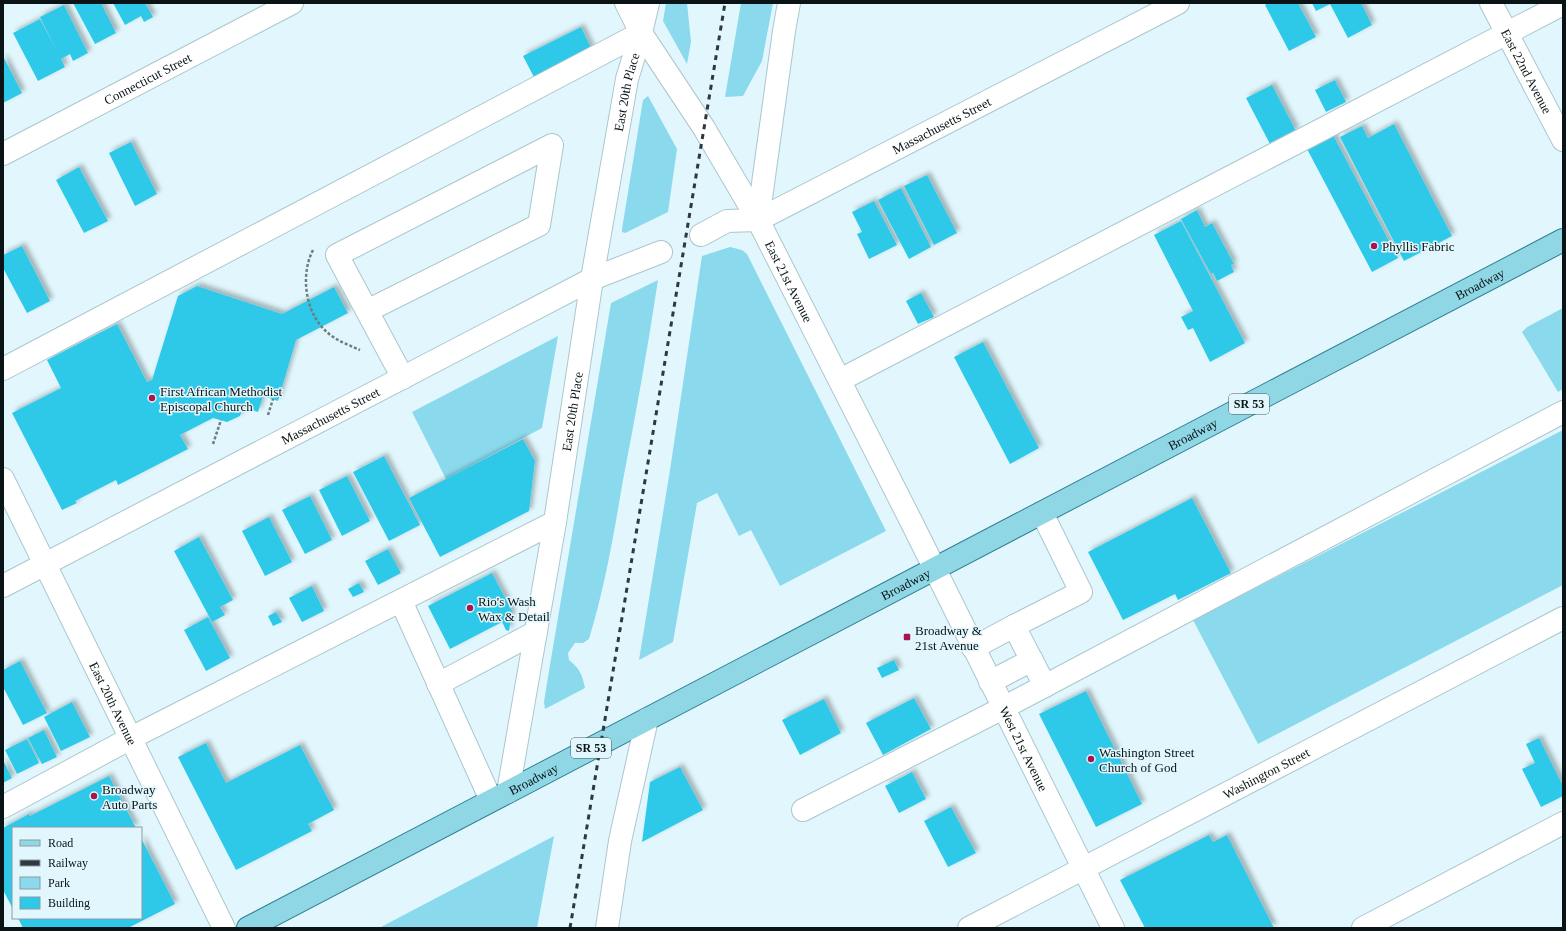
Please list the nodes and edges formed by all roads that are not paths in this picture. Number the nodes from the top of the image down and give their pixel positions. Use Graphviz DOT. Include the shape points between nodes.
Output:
graph roads {
  1 [pos="292,3"];
  2 [pos="626,3"];
  3 [pos="648,3"];
  4 [pos="789,3"];
  5 [pos="1178,3"];
  6 [pos="1491,3"];
  7 [pos="1563,4"];
  8 [pos="641,33"];
  9 [pos="1507,33"];
  10 [pos="1563,140"];
  11 [pos="3,154"];
  12 [pos="758,220"];
  13 [pos="701,235"];
  14 [pos="1563,240"];
  15 [pos="661,252"];
  16 [pos="592,279"];
  17 [pos="367,312"];
  18 [pos="3,369"];
  19 [pos="403,378"];
  20 [pos="840,380"];
  21 [pos="1563,412"];
  22 [pos="3,479"];
  23 [pos="1042,513"];
  24 [pos="555,522"];
  25 [pos="45,564"];
  26 [pos="935,569"];
  27 [pos="3,586"];
  28 [pos="401,601"];
  29 [pos="1563,618"];
  30 [pos="1014,626"];
  31 [pos="536,632"];
  32 [pos="973,648"];
  33 [pos="1032,660"];
  34 [pos="990,682"];
  35 [pos="438,684"];
  36 [pos="1045,686"];
  37 [pos="1003,708"];
  38 [pos="647,719"];
  39 [pos="131,738"];
  40 [pos="500,796"];
  41 [pos="3,807"];
  42 [pos="803,810"];
  43 [pos="1563,823"];
  44 [pos="1084,868"];
  45 [pos="224,928"];
  46 [pos="248,928"];
  47 [pos="607,928"];
  48 [pos="969,928"];
  49 [pos="1113,928"];
  50 [pos="1363,928"];
  1 -- 11 [label="street, Connecticut Street"];
  2 -- 8 [label="street, East 21st Avenue"];
  3 -- 8 [label="street, East 20th Place"];
  4 -- 12 [label="street"];
  5 -- 12 [label="street, Massachusetts Street"];
  6 -- 9 [label="street, East 22nd Avenue"];
  7 -- 9 [label="street"];
  8 -- 12 [label="street, East 21st Avenue" via="704,128"];
  8 -- 16 [label="street, East 20th Place" via="628,79"];
  8 -- 18 [label="street"];
  9 -- 10 [label="street, East 22nd Avenue"];
  9 -- 20 [label="street"];
  12 -- 13 [label="street, Massachusetts Street" via="727,221"];
  12 -- 20 [label="street, East 21st Avenue"];
  14 -- 23 [label="main road, Broadway / SR 53"];
  15 -- 16 [label="street, Massachusetts Street"];
  16 -- 19 [label="street, Massachusetts Street"];
  16 -- 24 [label="street, East 20th Place"];
  17 -- 17 [label="street" via="337,255 552,145 539,225"];
  17 -- 19 [label="street"];
  19 -- 25 [label="street, Massachusetts Street"];
  20 -- 26 [label="street, East 21st Avenue"];
  21 -- 36 [label="street"];
  22 -- 25 [label="street, East 20th Avenue"];
  23 -- 26 [label="main road, Broadway / SR 53"];
  23 -- 30 [label="street" via="1081,592"];
  24 -- 28 [label="street"];
  24 -- 31 [label="street, East 20th Place"];
  25 -- 27 [label="street, Massachusetts Street"];
  25 -- 39 [label="street, East 20th Avenue"];
  26 -- 32 [label="street, West 21st Avenue"];
  26 -- 38 [label="main road, Broadway / SR 53"];
  28 -- 35 [label="street"];
  28 -- 39 [label="street"];
  29 -- 44 [label="street, Washington Street"];
  30 -- 32 [label="street"];
  30 -- 33 [label="street"];
  31 -- 35 [label="street"];
  31 -- 40 [label="street, East 20th Place"];
  32 -- 34 [label="street, West 21st Avenue"];
  33 -- 34 [label="street"];
  33 -- 36 [label="street"];
  34 -- 37 [label="street, West 21st Avenue"];
  35 -- 40 [label="street"];
  36 -- 37 [label="street"];
  37 -- 42 [label="street"];
  37 -- 44 [label="street, West 21st Avenue"];
  38 -- 40 [label="main road, Broadway / SR 53"];
  38 -- 47 [label="street" via="620,841"];
  39 -- 41 [label="street"];
  39 -- 45 [label="street, East 20th Avenue"];
  40 -- 46 [label="main road, Broadway / SR 53"];
  43 -- 50 [label="street"];
  44 -- 48 [label="street, Washington Street"];
  44 -- 49 [label="street, West 21st Avenue"];
}
